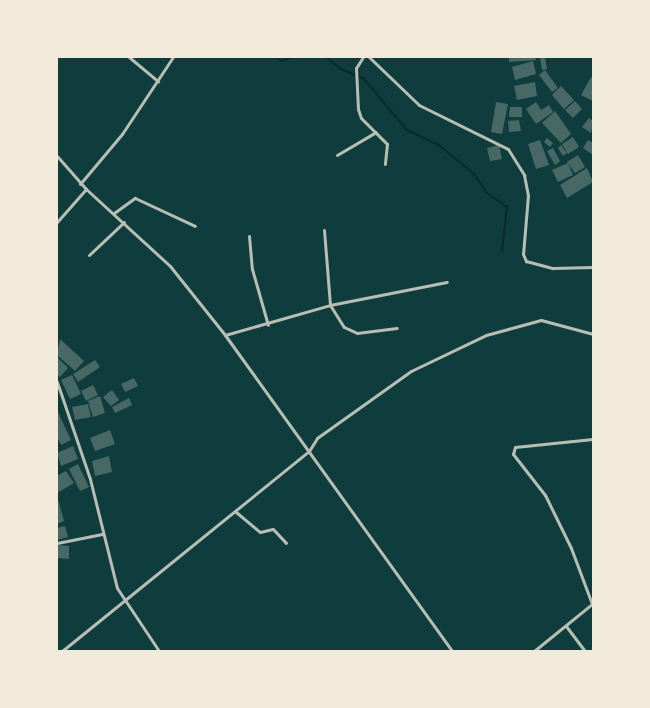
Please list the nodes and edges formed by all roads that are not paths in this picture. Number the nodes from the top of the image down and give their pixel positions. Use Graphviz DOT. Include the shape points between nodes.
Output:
graph roads {
  1 [pos="129,57"];
  2 [pos="173,57"];
  3 [pos="363,57"];
  4 [pos="369,57"];
  5 [pos="158,81"];
  6 [pos="376,132"];
  7 [pos="337,155"];
  8 [pos="57,156"];
  9 [pos="385,165"];
  10 [pos="80,183"];
  11 [pos="86,189"];
  12 [pos="114,213"];
  13 [pos="57,222"];
  14 [pos="124,222"];
  15 [pos="195,226"];
  16 [pos="324,230"];
  17 [pos="249,236"];
  18 [pos="89,255"];
  19 [pos="593,267"];
  20 [pos="447,282"];
  21 [pos="330,305"];
  22 [pos="268,325"];
  23 [pos="397,328"];
  24 [pos="593,334"];
  25 [pos="225,335"];
  26 [pos="57,382"];
  27 [pos="593,439"];
  28 [pos="309,451"];
  29 [pos="236,512"];
  30 [pos="102,534"];
  31 [pos="57,543"];
  32 [pos="286,543"];
  33 [pos="123,602"];
  34 [pos="592,603"];
  35 [pos="566,626"];
  36 [pos="62,651"];
  37 [pos="159,651"];
  38 [pos="452,651"];
  39 [pos="534,651"];
  40 [pos="585,651"];
  1 -- 5 [label="street"];
  2 -- 5 [label="street"];
  3 -- 6 [label="street" via="356,68 361,118"];
  4 -- 19 [label="street" via="419,105 508,149 524,175 528,195 523,254 526,261 553,268"];
  5 -- 10 [label="street" via="122,134"];
  6 -- 7 [label="street"];
  6 -- 9 [label="street" via="387,144"];
  8 -- 10 [label="street"];
  10 -- 11 [label="street"];
  11 -- 12 [label="street"];
  11 -- 13 [label="street"];
  12 -- 14 [label="street"];
  12 -- 15 [label="street" via="135,198"];
  14 -- 18 [label="street"];
  14 -- 25 [label="street" via="170,266"];
  16 -- 21 [label="street"];
  17 -- 22 [label="street" via="252,269"];
  20 -- 21 [label="street"];
  21 -- 22 [label="street"];
  21 -- 23 [label="street" via="349,332"];
  22 -- 25 [label="street"];
  24 -- 28 [label="street" via="550,320 486,335 411,371 317,438"];
  25 -- 28 [label="street"];
  26 -- 30 [label="street" via="90,479"];
  27 -- 34 [label="street" via="515,447 513,454 544,495 572,548"];
  28 -- 29 [label="street"];
  28 -- 38 [label="street"];
  29 -- 32 [label="street" via="260,532 273,529"];
  29 -- 33 [label="street"];
  30 -- 31 [label="street"];
  30 -- 33 [label="street"];
  33 -- 36 [label="street"];
  33 -- 37 [label="street"];
  34 -- 35 [label="street"];
  35 -- 39 [label="street"];
  35 -- 40 [label="street"];
}
